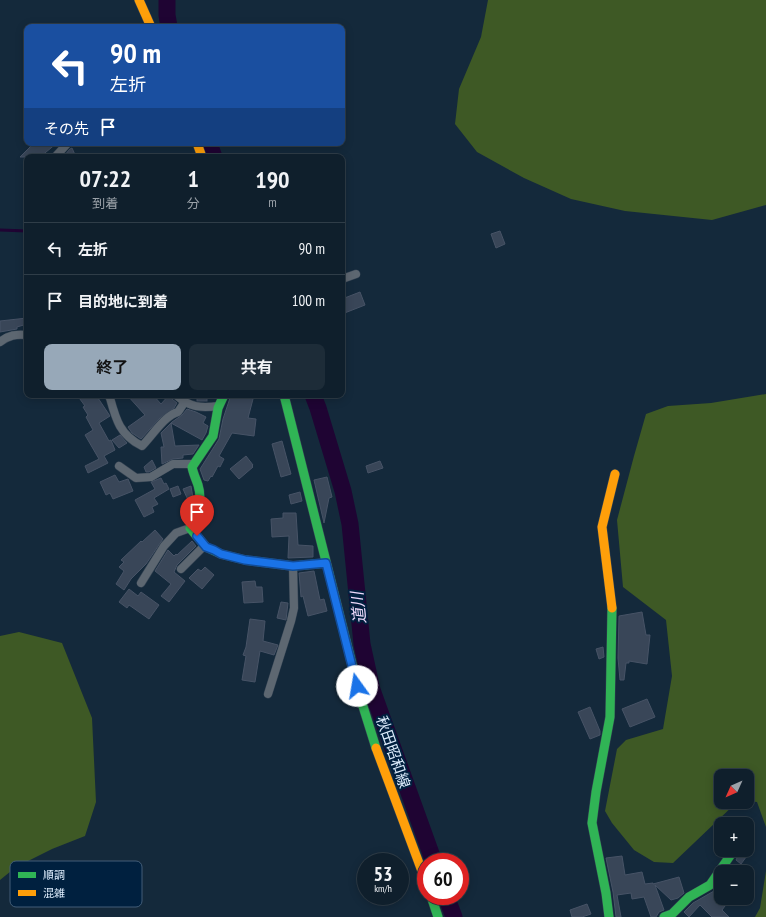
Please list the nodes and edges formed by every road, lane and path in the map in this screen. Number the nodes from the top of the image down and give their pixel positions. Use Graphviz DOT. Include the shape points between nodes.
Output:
graph roads {
  1 [pos="139,0"];
  2 [pos="150,24"];
  3 [pos="65,146"];
  4 [pos="58,154"];
  5 [pos="356,274"];
  6 [pos="345,279"];
  7 [pos="24,335"];
  8 [pos="0,342"];
  9 [pos="110,398"];
  10 [pos="179,398"];
  11 [pos="222,398"];
  12 [pos="285,398"];
  13 [pos="184,403"];
  14 [pos="219,406"];
  15 [pos="194,464"];
  16 [pos="119,466"];
  17 [pos="615,474"];
  18 [pos="190,528"];
  19 [pos="205,545"];
  20 [pos="326,563"];
  21 [pos="293,566"];
  22 [pos="181,569"];
  23 [pos="140,583"];
  24 [pos="268,694"];
  25 [pos="417,857"];
  26 [pos="729,857"];
  27 [pos="434,905"];
  28 [pos="438,917"];
  29 [pos="609,917"];
  30 [pos="664,917"];
  1 -- 2 [label="street"];
  3 -- 4 [label="street"];
  5 -- 6 [label="street"];
  7 -- 8 [label="street" via="16,334"];
  9 -- 13 [label="street" via="116,421 132,441 142,446 166,418 178,412"];
  10 -- 13 [label="street"];
  11 -- 14 [label="street"];
  12 -- 20 [label="street, 秋田昭和線"];
  13 -- 14 [label="street" via="202,408"];
  14 -- 15 [label="street" via="214,434"];
  15 -- 16 [label="street" via="173,464 151,477 136,478"];
  15 -- 18 [label="street" via="192,468 200,490 200,505"];
  17 -- 29 [label="street" via="602,527 612,613 610,717 592,823"];
  18 -- 19 [label="street"];
  18 -- 23 [label="street" via="176,533 164,546"];
  19 -- 21 [label="street" via="221,554 245,560"];
  19 -- 22 [label="street"];
  20 -- 21 [label="street"];
  20 -- 25 [label="street, 秋田昭和線" via="361,700"];
  21 -- 24 [label="street" via="294,608"];
  26 -- 30 [label="street" via="710,886"];
  27 -- 28 [label="street"];
}
